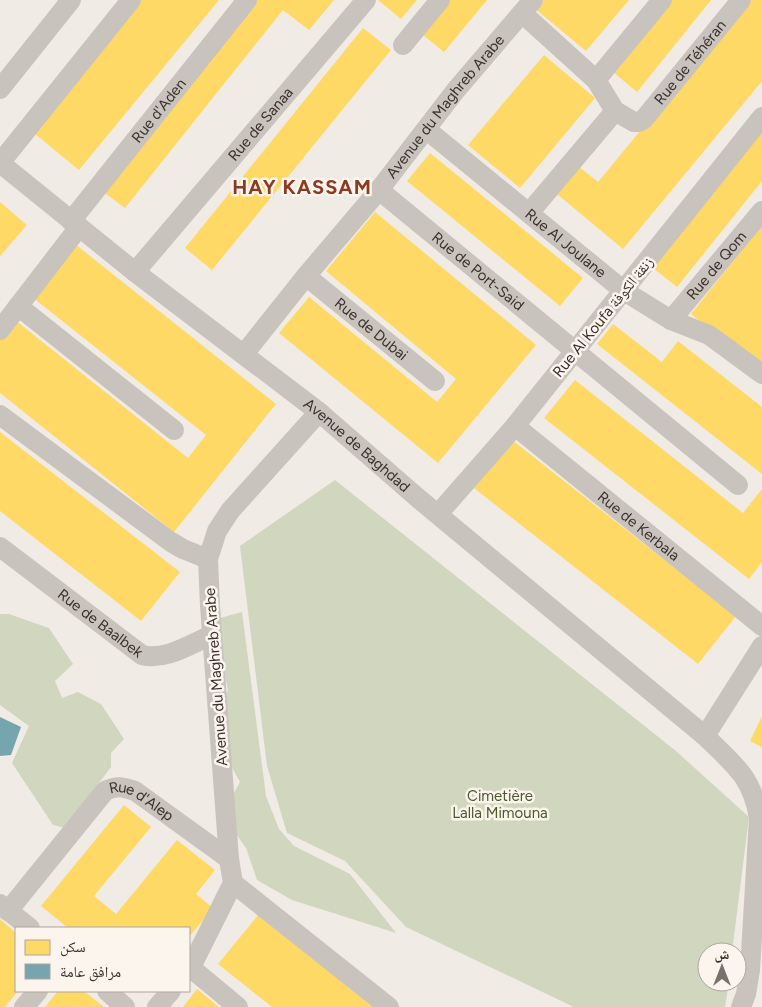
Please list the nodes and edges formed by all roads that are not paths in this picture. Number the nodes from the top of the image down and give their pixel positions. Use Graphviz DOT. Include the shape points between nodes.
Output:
graph roads {
  1 [pos="71,0"];
  2 [pos="132,0"];
  3 [pos="247,0"];
  4 [pos="366,0"];
  5 [pos="440,0"];
  6 [pos="662,0"];
  7 [pos="741,0"];
  8 [pos="528,6"];
  9 [pos="403,45"];
  10 [pos="596,80"];
  11 [pos="0,89"];
  12 [pos="615,111"];
  13 [pos="762,117"];
  14 [pos="427,130"];
  15 [pos="0,163"];
  16 [pos="379,190"];
  17 [pos="762,211"];
  18 [pos="529,213"];
  19 [pos="75,224"];
  20 [pos="135,272"];
  21 [pos="306,276"];
  22 [pos="624,292"];
  23 [pos="18,306"];
  24 [pos="671,320"];
  25 [pos="0,330"];
  26 [pos="574,352"];
  27 [pos="244,354"];
  28 [pos="762,374"];
  29 [pos="435,381"];
  30 [pos="319,412"];
  31 [pos="0,415"];
  32 [pos="515,426"];
  33 [pos="174,430"];
  34 [pos="738,485"];
  35 [pos="438,514"];
  36 [pos="0,547"];
  37 [pos="208,559"];
  38 [pos="762,626"];
  39 [pos="212,635"];
  40 [pos="762,646"];
  41 [pos="706,736"];
  42 [pos="760,809"];
  43 [pos="229,859"];
  44 [pos="233,883"];
  45 [pos="759,889"];
  46 [pos="4,908"];
  47 [pos="29,927"];
  48 [pos="190,970"];
  49 [pos="756,971"];
  50 [pos="37,992"];
  51 [pos="107,992"];
  52 [pos="171,992"];
  53 [pos="24,1007"];
  54 [pos="126,1007"];
  55 [pos="157,1007"];
  56 [pos="238,1007"];
  57 [pos="389,1007"];
  58 [pos="741,1007"];
  1 -- 11 [label="street"];
  2 -- 15 [label="street"];
  3 -- 19 [label="street, Rue d'Aden"];
  4 -- 20 [label="street, Rue de Sanaa"];
  5 -- 9 [label="street"];
  6 -- 10 [label="street"];
  7 -- 12 [label="street, Rue de Téhéran" via="644,119 634,122"];
  8 -- 10 [label="street"];
  8 -- 14 [label="street, Avenue du Maghreb Arabe" via="456,90"];
  10 -- 12 [label="street"];
  12 -- 18 [label="street"];
  13 -- 22 [label="street, Rue Al Koufa زنقة الكوفة"];
  14 -- 16 [label="street, Avenue du Maghreb Arabe"];
  14 -- 18 [label="street, Rue Al Joulane"];
  15 -- 19 [label="street, Avenue de Baghdad"];
  16 -- 21 [label="street, Avenue du Maghreb Arabe"];
  16 -- 26 [label="street, Rue de Port-Said"];
  17 -- 24 [label="street, Rue de Qom"];
  18 -- 22 [label="street, Rue Al Joulane"];
  19 -- 20 [label="street, Avenue de Baghdad"];
  19 -- 23 [label="street"];
  20 -- 27 [label="street, Avenue de Baghdad"];
  21 -- 27 [label="street, Avenue du Maghreb Arabe"];
  21 -- 29 [label="street, Rue de Dubai"];
  22 -- 24 [label="street, Rue Al Joulane"];
  22 -- 26 [label="street, Rue Al Koufa زنقة الكوفة"];
  23 -- 25 [label="street"];
  23 -- 33 [label="street"];
  24 -- 28 [label="street, Rue Al Joulane" via="709,335"];
  26 -- 32 [label="street, Rue Al Koufa زنقة الكوفة"];
  26 -- 34 [label="street, Rue de Port-Said"];
  27 -- 30 [label="street, Avenue de Baghdad"];
  30 -- 35 [label="street, Avenue de Baghdad"];
  30 -- 37 [label="street, Avenue du Maghreb Arabe" via="230,511 217,531"];
  31 -- 37 [label="street" via="171,542"];
  32 -- 35 [label="street, Rue Al Koufa زنقة الكوفة"];
  32 -- 38 [label="street, Rue de Kerbala"];
  35 -- 41 [label="street, Avenue de Baghdad"];
  36 -- 39 [label="street, Rue de Baalbek" via="142,655 162,656"];
  37 -- 39 [label="street, Avenue du Maghreb Arabe"];
  39 -- 43 [label="street, Avenue du Maghreb Arabe"];
  40 -- 41 [label="street"];
  41 -- 42 [label="street, Avenue de Baghdad" via="743,773"];
  42 -- 45 [label="street"];
  43 -- 44 [label="street, Avenue du Maghreb Arabe"];
  43 -- 46 [label="street, Rue d'Alep" via="135,792 114,787 105,791"];
  44 -- 48 [label="street"];
  44 -- 57 [label="street"];
  45 -- 49 [label="street"];
  46 -- 47 [label="street"];
  48 -- 56 [label="street"];
  49 -- 58 [label="street"];
  50 -- 53 [label="street"];
  51 -- 54 [label="street"];
  52 -- 55 [label="street"];
}
